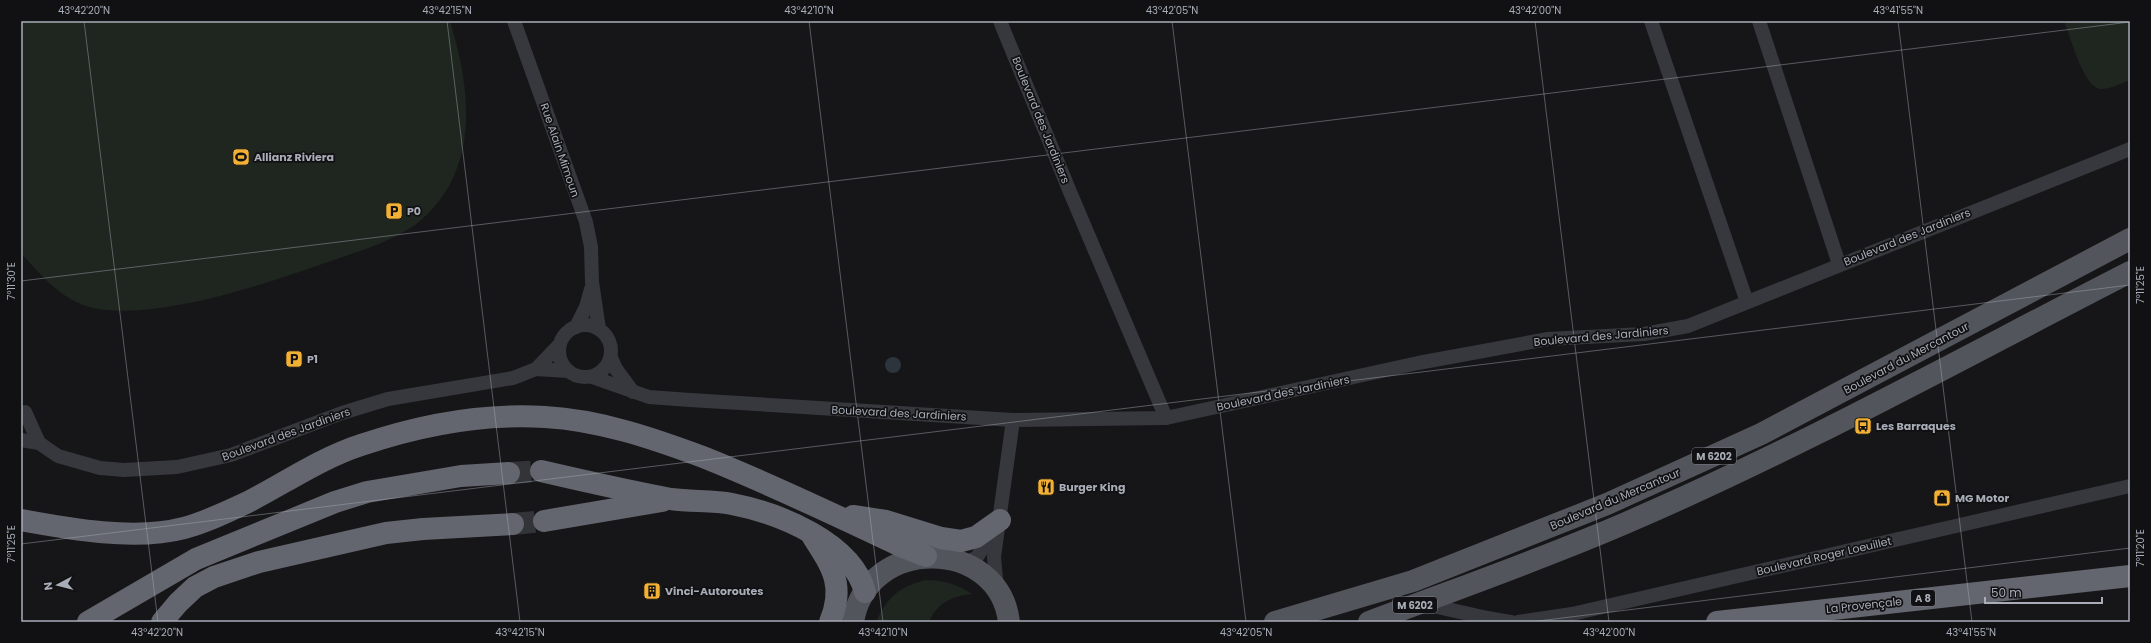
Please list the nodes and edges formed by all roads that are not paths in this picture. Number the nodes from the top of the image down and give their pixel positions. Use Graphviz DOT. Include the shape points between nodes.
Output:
graph roads {
  1 [pos="514,21"];
  2 [pos="1000,21"];
  3 [pos="1651,21"];
  4 [pos="1759,21"];
  5 [pos="2130,148"];
  6 [pos="2130,239"];
  7 [pos="1839,264"];
  8 [pos="2130,272"];
  9 [pos="592,282"];
  10 [pos="1747,302"];
  11 [pos="576,327"];
  12 [pos="599,329"];
  13 [pos="560,344"];
  14 [pos="611,358"];
  15 [pos="536,369"];
  16 [pos="568,371"];
  17 [pos="592,377"];
  18 [pos="634,392"];
  19 [pos="23,408"];
  20 [pos="1166,418"];
  21 [pos="1013,420"];
  22 [pos="21,430"];
  23 [pos="21,440"];
  24 [pos="39,443"];
  25 [pos="541,472"];
  26 [pos="509,473"];
  27 [pos="2130,486"];
  28 [pos="673,499"];
  29 [pos="830,513"];
  30 [pos="21,520"];
  31 [pos="1000,520"];
  32 [pos="544,521"];
  33 [pos="513,524"];
  34 [pos="811,533"];
  35 [pos="926,556"];
  36 [pos="965,564"];
  37 [pos="2130,576"];
  38 [pos="865,592"];
  39 [pos="998,593"];
  40 [pos="1418,604"];
  41 [pos="1012,621"];
  42 [pos="88,622"];
  43 [pos="162,622"];
  44 [pos="830,622"];
  45 [pos="853,622"];
  46 [pos="1275,622"];
  47 [pos="1369,622"];
  48 [pos="1511,622"];
  49 [pos="1518,622"];
  50 [pos="1717,622"];
  1 -- 9 [label="street, Rue Alain Mimoun" via="586,222 591,247"];
  2 -- 20 [label="street, Boulevard des Jardiniers"];
  3 -- 10 [label="street"];
  4 -- 7 [label="street"];
  5 -- 7 [label="street, Boulevard des Jardiniers"];
  6 -- 46 [label="main road, Boulevard du Mercantour / M 6202" via="1761,434 1614,501 1413,581"];
  7 -- 10 [label="street, Boulevard des Jardiniers"];
  8 -- 40 [label="main road, M 6202" via="1779,452 1544,557"];
  9 -- 11 [label="street, Rue Alain Mimoun" via="586,307"];
  9 -- 12 [label="street, Rue Alain Mimoun"];
  10 -- 20 [label="street, Boulevard des Jardiniers" via="1688,326 1666,331 1548,339"];
  11 -- 12 [label="street" via="592,326"];
  11 -- 13 [label="street" via="569,331"];
  12 -- 14 [label="street" via="610,342"];
  13 -- 15 [label="street, Boulevard des Jardiniers"];
  13 -- 16 [label="street" via="560,359"];
  14 -- 17 [label="street" via="604,370"];
  14 -- 18 [label="street" via="616,369"];
  15 -- 16 [label="street, Boulevard des Jardiniers"];
  15 -- 24 [label="street, Boulevard des Jardiniers" via="513,378 388,399 342,413 231,455 177,467 124,470 100,468 58,456"];
  16 -- 17 [label="street" via="584,378"];
  17 -- 18 [label="street, Boulevard des Jardiniers"];
  18 -- 21 [label="street, Boulevard des Jardiniers" via="649,397"];
  19 -- 22 [label="street" via="25,419"];
  19 -- 24 [label="street"];
  20 -- 21 [label="street, Boulevard des Jardiniers"];
  21 -- 31 [label="street"];
  23 -- 24 [label="street, Boulevard des Jardiniers"];
  25 -- 28 [label="highway"];
  26 -- 42 [label="highway" via="461,476 367,492 335,502 196,559"];
  27 -- 49 [label="street, Boulevard Roger Loeuillet" via="1572,614"];
  28 -- 32 [label="highway"];
  28 -- 34 [label="highway" via="731,504 788,522"];
  29 -- 30 [label="highway" via="752,477 631,432 579,420 522,416 455,421 360,445 337,454 216,517 182,529 160,533 129,533"];
  29 -- 31 [label="highway" via="886,521 941,538 961,541 976,537"];
  29 -- 35 [label="highway"];
  31 -- 36 [label="street" via="977,557"];
  31 -- 39 [label="street" via="994,557"];
  33 -- 43 [label="highway" via="386,533 259,562 214,577 195,587"];
  34 -- 38 [label="highway" via="841,553 862,580"];
  34 -- 44 [label="highway" via="827,559 837,583 838,596"];
  35 -- 36 [label="main road" via="952,559"];
  35 -- 38 [label="main road" via="902,562 882,574"];
  36 -- 39 [label="main road" via="984,576"];
  37 -- 50 [label="highway, La Provençale / A 8"];
  38 -- 45 [label="main road" via="858,604"];
  39 -- 41 [label="main road"];
  40 -- 47 [label="main road, M 6202"];
  40 -- 48 [label="street" via="1456,610 1484,619"];
}
